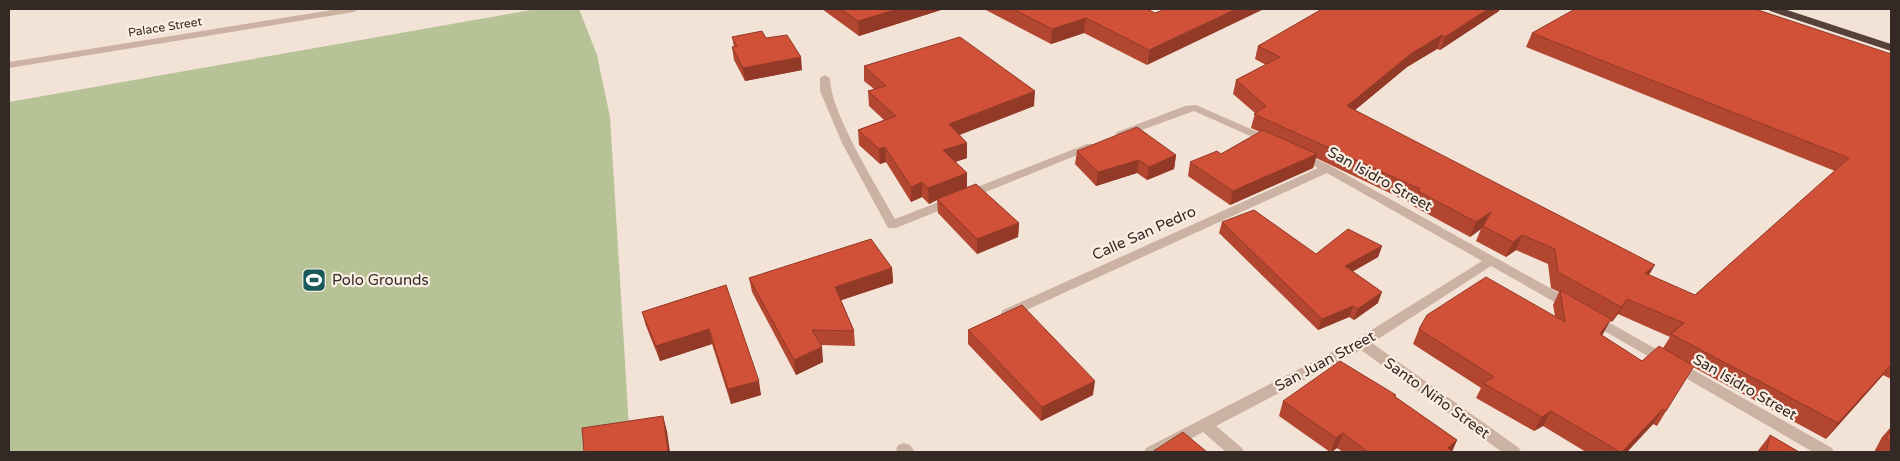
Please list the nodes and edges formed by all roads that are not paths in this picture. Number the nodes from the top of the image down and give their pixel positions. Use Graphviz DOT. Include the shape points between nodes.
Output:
graph roads {
  1 [pos="354,9"];
  2 [pos="1774,9"];
  3 [pos="1891,48"];
  4 [pos="9,65"];
  5 [pos="825,78"];
  6 [pos="1327,168"];
  7 [pos="1492,260"];
  8 [pos="993,319"];
  9 [pos="1362,343"];
  10 [pos="1204,424"];
  11 [pos="1152,452"];
  12 [pos="1236,452"];
  13 [pos="1513,452"];
  14 [pos="1826,452"];
  1 -- 4 [label="street, Palace Street"];
  2 -- 3 [label="highway"];
  5 -- 6 [label="street, San Isidro Street" via="825,91 848,143 892,225 1189,108 1196,108"];
  6 -- 7 [label="street, San Isidro Street"];
  6 -- 8 [label="street, Calle San Pedro"];
  7 -- 9 [label="street, San Juan Street"];
  7 -- 14 [label="street, San Isidro Street"];
  9 -- 10 [label="street, San Juan Street"];
  9 -- 13 [label="street, Santo Niño Street"];
  10 -- 11 [label="street, San Juan Street"];
  10 -- 12 [label="street"];
}
